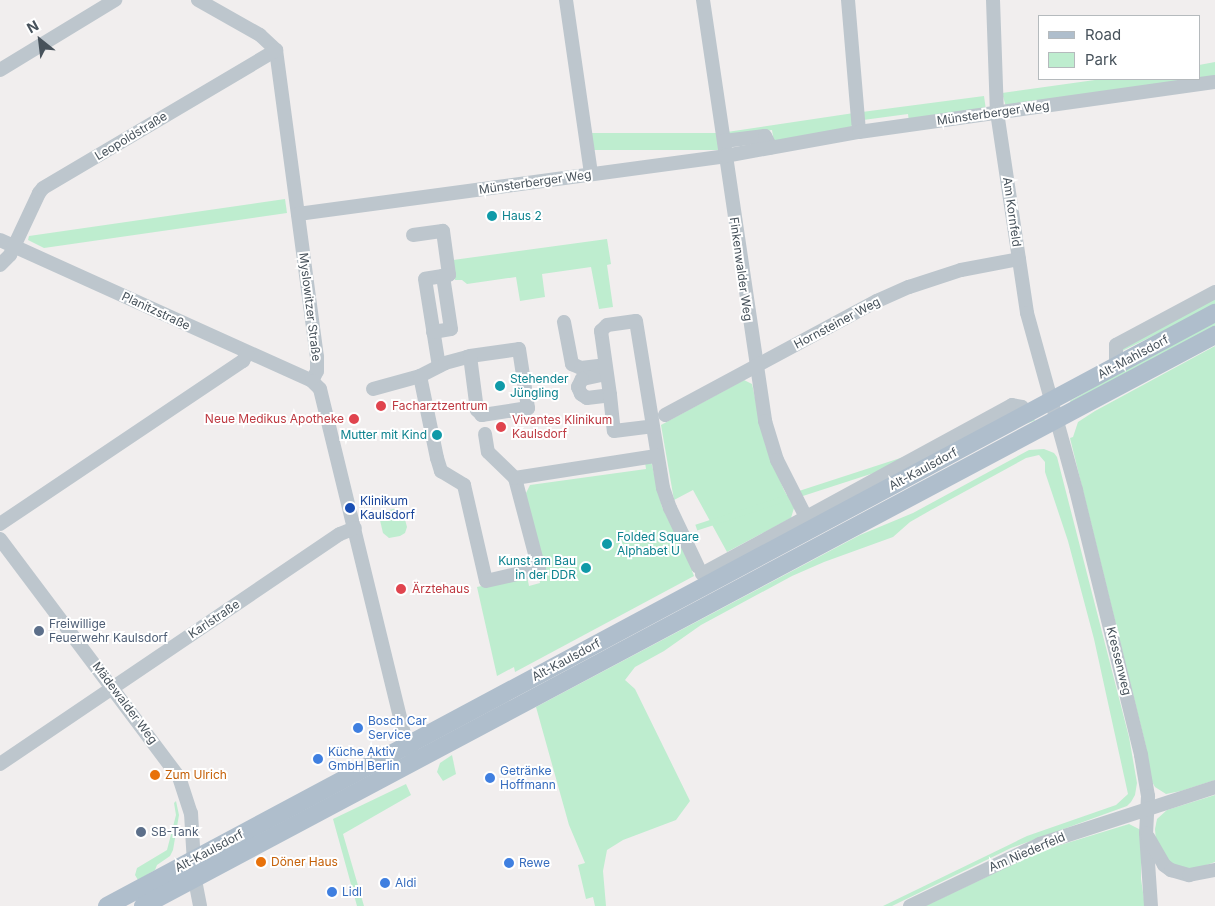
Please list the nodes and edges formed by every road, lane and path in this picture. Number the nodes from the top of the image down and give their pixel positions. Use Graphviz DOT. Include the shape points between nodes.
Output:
graph roads {
  1 [pos="115,0"];
  2 [pos="198,0"];
  3 [pos="566,0"];
  4 [pos="704,0"];
  5 [pos="848,0"];
  6 [pos="993,0"];
  7 [pos="276,50"];
  8 [pos="0,70"];
  9 [pos="1215,82"];
  10 [pos="997,112"];
  11 [pos="859,132"];
  12 [pos="724,142"];
  13 [pos="771,148"];
  14 [pos="726,156"];
  15 [pos="591,173"];
  16 [pos="298,214"];
  17 [pos="412,235"];
  18 [pos="0,240"];
  19 [pos="14,247"];
  20 [pos="1019,259"];
  21 [pos="0,265"];
  22 [pos="1215,292"];
  23 [pos="1215,313"];
  24 [pos="564,322"];
  25 [pos="1215,335"];
  26 [pos="246,353"];
  27 [pos="470,356"];
  28 [pos="439,366"];
  29 [pos="1116,366"];
  30 [pos="755,367"];
  31 [pos="606,370"];
  32 [pos="420,376"];
  33 [pos="312,381"];
  34 [pos="373,389"];
  35 [pos="610,395"];
  36 [pos="1050,400"];
  37 [pos="482,415"];
  38 [pos="665,415"];
  39 [pos="1056,420"];
  40 [pos="652,426"];
  41 [pos="656,456"];
  42 [pos="515,478"];
  43 [pos="809,523"];
  44 [pos="0,524"];
  45 [pos="355,528"];
  46 [pos="0,539"];
  47 [pos="113,688"];
  48 [pos="412,753"];
  49 [pos="0,764"];
  50 [pos="1215,787"];
  51 [pos="1147,807"];
  52 [pos="1146,833"];
  53 [pos="193,860"];
  54 [pos="1215,870"];
  55 [pos="195,880"];
  56 [pos="107,906"];
  57 [pos="143,906"];
  58 [pos="200,906"];
  59 [pos="910,906"];
  60 [pos="1151,906"];
  1 -- 8 [label="street"];
  2 -- 7 [label="street" via="260,35"];
  3 -- 15 [label="street"];
  4 -- 12 [label="street, Finkenwalder Weg"];
  5 -- 11 [label="street"];
  6 -- 10 [label="street, Am Kornfeld"];
  7 -- 16 [label="street, Myslowitzer Straße"];
  7 -- 19 [label="street, Leopoldstraße" via="43,188"];
  9 -- 10 [label="street, Münsterberger Weg"];
  10 -- 11 [label="street, Münsterberger Weg"];
  10 -- 20 [label="street, Am Kornfeld"];
  11 -- 13 [label="street, Münsterberger Weg"];
  12 -- 13 [label="street" via="764,136"];
  12 -- 14 [label="street, Finkenwalder Weg"];
  13 -- 14 [label="street, Münsterberger Weg"];
  14 -- 15 [label="street, Münsterberger Weg"];
  14 -- 30 [label="street, Finkenwalder Weg"];
  15 -- 16 [label="street, Münsterberger Weg"];
  16 -- 33 [label="street, Myslowitzer Straße" via="318,366"];
  17 -- 28 [label="street" via="443,231 449,275 425,278"];
  18 -- 19 [label="street, Planitzstraße"];
  19 -- 21 [label="street"];
  19 -- 26 [label="street, Planitzstraße"];
  20 -- 30 [label="street, Hornsteiner Weg" via="961,270 909,287"];
  20 -- 36 [label="street, Am Kornfeld" via="1027,313"];
  22 -- 29 [label="street" via="1116,345"];
  23 -- 29 [label="main road, Alt-Mahlsdorf"];
  24 -- 31 [label="street" via="572,364"];
  25 -- 39 [label="main road, Alt-Mahlsdorf"];
  26 -- 33 [label="street, Planitzstraße"];
  26 -- 44 [label="street" via="243,361"];
  27 -- 28 [label="street"];
  27 -- 37 [label="street" via="477,410"];
  27 -- 37 [label="street" via="519,349 528,408"];
  28 -- 32 [label="street"];
  29 -- 36 [label="main road, Alt-Mahlsdorf"];
  30 -- 38 [label="street, Hornsteiner Weg"];
  30 -- 43 [label="street, Finkenwalder Weg" via="765,422 777,460"];
  31 -- 35 [label="street"];
  31 -- 35 [label="street" via="584,378 578,389 587,398"];
  31 -- 40 [label="street" via="601,331 607,325 636,321"];
  32 -- 34 [label="street"];
  32 -- 42 [label="street" via="441,471 464,485 486,581 539,569"];
  33 -- 45 [label="street" via="320,389"];
  35 -- 40 [label="street" via="614,431"];
  36 -- 39 [label="street, Am Kornfeld"];
  36 -- 43 [label="main road, Alt-Kaulsdorf"];
  37 -- 42 [label="street" via="488,452"];
  39 -- 48 [label="main road, Alt-Kaulsdorf"];
  39 -- 51 [label="street, Kressenweg" via="1134,718"];
  40 -- 41 [label="street"];
  41 -- 42 [label="street"];
  41 -- 43 [label="street, Alt-Kaulsdorf" via="670,508 700,570"];
  43 -- 48 [label="main road, Alt-Kaulsdorf"];
  45 -- 47 [label="street, Karlstraße" via="340,534"];
  45 -- 48 [label="street"];
  46 -- 47 [label="street, Mädewalder Weg"];
  47 -- 49 [label="street, Karlstraße"];
  47 -- 53 [label="street, Mädewalder Weg" via="179,777 191,813"];
  48 -- 53 [label="main road, Alt-Kaulsdorf"];
  48 -- 55 [label="main road, Alt-Kaulsdorf"];
  50 -- 51 [label="street, Am Niederfeld"];
  51 -- 52 [label="street, Kressenweg"];
  51 -- 59 [label="street, Am Niederfeld" via="1040,844"];
  52 -- 54 [label="street" via="1170,870 1189,875"];
  52 -- 60 [label="street, Kressenweg"];
  53 -- 55 [label="street, Mädewalder Weg"];
  53 -- 56 [label="main road, Alt-Kaulsdorf"];
  55 -- 57 [label="main road, Alt-Kaulsdorf"];
  55 -- 58 [label="street, Mädewalder Weg"];
}
